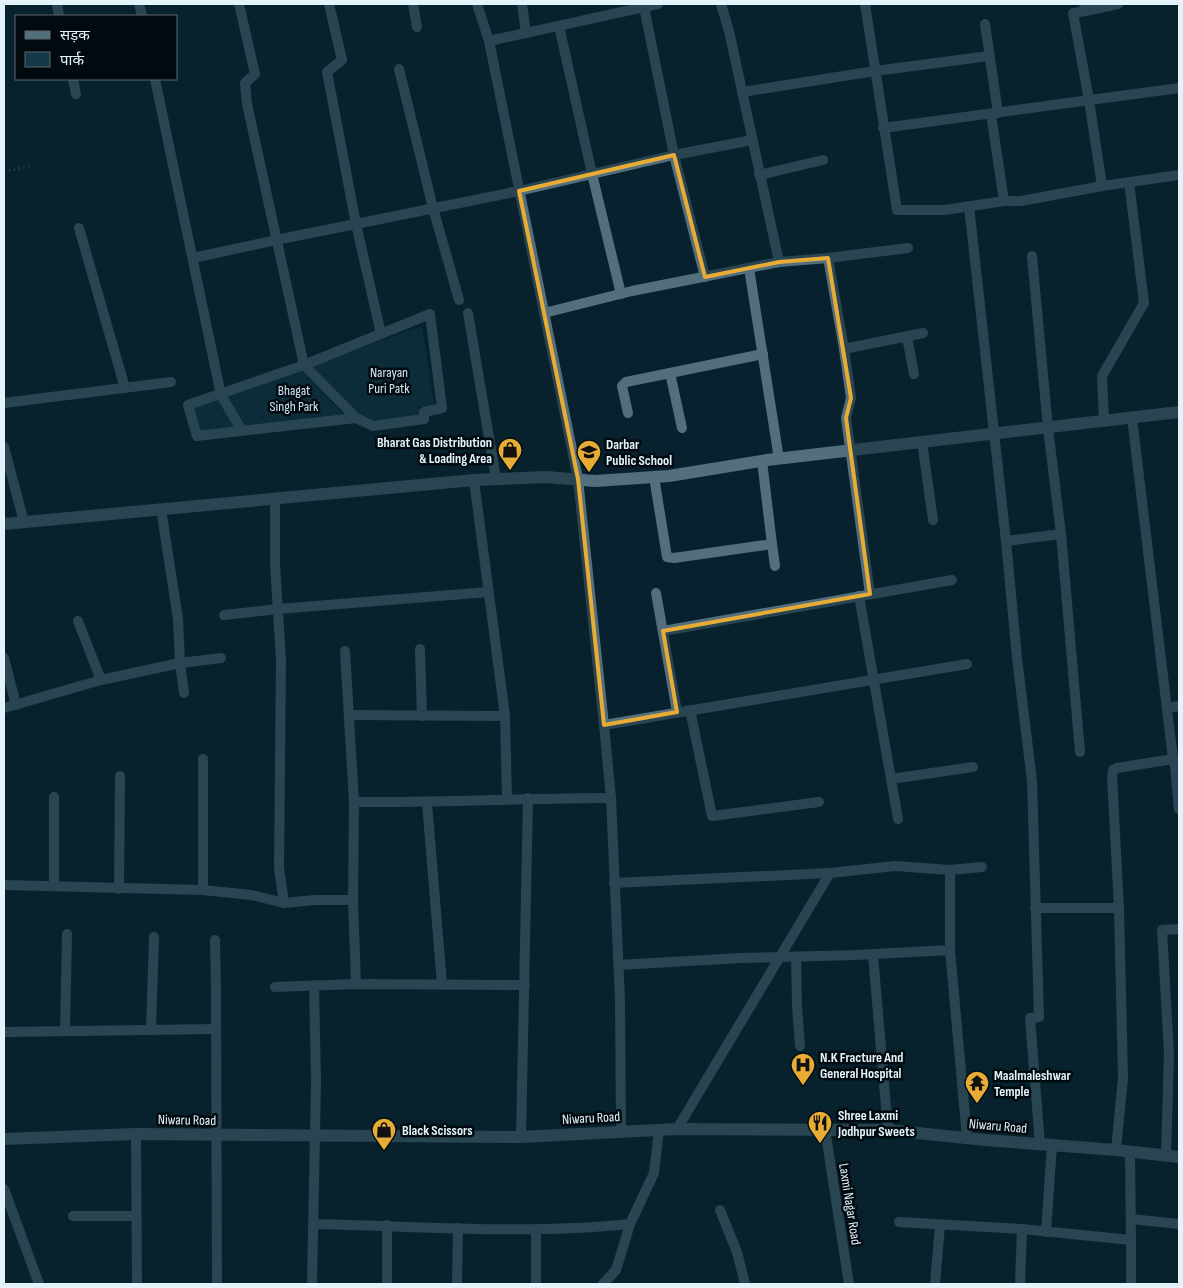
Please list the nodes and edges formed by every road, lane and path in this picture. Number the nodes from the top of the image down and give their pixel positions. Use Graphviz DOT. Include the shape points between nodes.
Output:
graph roads {
  1 [pos="239,4"];
  2 [pos="330,4"];
  3 [pos="413,4"];
  4 [pos="477,4"];
  5 [pos="522,4"];
  6 [pos="658,4"];
  7 [pos="721,4"];
  8 [pos="865,4"];
  9 [pos="1118,4"];
  10 [pos="644,7"];
  11 [pos="1085,7"];
  12 [pos="612,9"];
  13 [pos="985,24"];
  14 [pos="559,26"];
  15 [pos="417,27"];
  16 [pos="526,33"];
  17 [pos="489,41"];
  18 [pos="989,56"];
  19 [pos="399,69"];
  20 [pos="875,71"];
  21 [pos="73,80"];
  22 [pos="155,80"];
  23 [pos="1179,88"];
  24 [pos="742,92"];
  25 [pos="76,94"];
  26 [pos="1089,100"];
  27 [pos="995,113"];
  28 [pos="883,128"];
  29 [pos="752,140"];
  30 [pos="674,155"];
  31 [pos="823,160"];
  32 [pos="30,166"];
  33 [pos="4,170"];
  34 [pos="592,174"];
  35 [pos="1179,174"];
  36 [pos="759,175"];
  37 [pos="1129,182"];
  38 [pos="1102,186"];
  39 [pos="519,191"];
  40 [pos="1004,201"];
  41 [pos="969,206"];
  42 [pos="433,208"];
  43 [pos="356,224"];
  44 [pos="79,228"];
  45 [pos="276,240"];
  46 [pos="908,248"];
  47 [pos="1032,256"];
  48 [pos="193,258"];
  49 [pos="828,258"];
  50 [pos="778,262"];
  51 [pos="749,268"];
  52 [pos="705,276"];
  53 [pos="621,294"];
  54 [pos="459,300"];
  55 [pos="468,313"];
  56 [pos="544,313"];
  57 [pos="923,333"];
  58 [pos="381,334"];
  59 [pos="908,337"];
  60 [pos="844,349"];
  61 [pos="763,354"];
  62 [pos="304,365"];
  63 [pos="670,373"];
  64 [pos="914,374"];
  65 [pos="171,382"];
  66 [pos="125,388"];
  67 [pos="221,395"];
  68 [pos="4,403"];
  69 [pos="1179,411"];
  70 [pos="628,413"];
  71 [pos="356,418"];
  72 [pos="1132,418"];
  73 [pos="1104,421"];
  74 [pos="682,428"];
  75 [pos="1048,428"];
  76 [pos="242,431"];
  77 [pos="993,434"];
  78 [pos="922,442"];
  79 [pos="4,447"];
  80 [pos="849,450"];
  81 [pos="779,459"];
  82 [pos="762,461"];
  83 [pos="654,477"];
  84 [pos="496,479"];
  85 [pos="578,479"];
  86 [pos="474,480"];
  87 [pos="275,498"];
  88 [pos="161,509"];
  89 [pos="933,520"];
  90 [pos="24,522"];
  91 [pos="4,524"];
  92 [pos="1061,534"];
  93 [pos="1006,541"];
  94 [pos="772,544"];
  95 [pos="775,566"];
  96 [pos="952,580"];
  97 [pos="488,592"];
  98 [pos="656,594"];
  99 [pos="870,594"];
  100 [pos="859,596"];
  101 [pos="278,609"];
  102 [pos="224,615"];
  103 [pos="78,621"];
  104 [pos="664,631"];
  105 [pos="420,648"];
  106 [pos="345,651"];
  107 [pos="4,658"];
  108 [pos="221,658"];
  109 [pos="180,663"];
  110 [pos="967,664"];
  111 [pos="101,680"];
  112 [pos="874,680"];
  113 [pos="184,693"];
  114 [pos="16,705"];
  115 [pos="1179,706"];
  116 [pos="4,708"];
  117 [pos="1166,708"];
  118 [pos="690,710"];
  119 [pos="677,712"];
  120 [pos="350,715"];
  121 [pos="422,716"];
  122 [pos="505,716"];
  123 [pos="604,725"];
  124 [pos="1080,752"];
  125 [pos="203,759"];
  126 [pos="1173,759"];
  127 [pos="973,767"];
  128 [pos="120,776"];
  129 [pos="891,779"];
  130 [pos="54,797"];
  131 [pos="528,798"];
  132 [pos="610,798"];
  133 [pos="507,799"];
  134 [pos="354,802"];
  135 [pos="819,802"];
  136 [pos="427,803"];
  137 [pos="1179,809"];
  138 [pos="898,819"];
  139 [pos="982,867"];
  140 [pos="950,870"];
  141 [pos="830,874"];
  142 [pos="614,883"];
  143 [pos="4,885"];
  144 [pos="54,886"];
  145 [pos="119,889"];
  146 [pos="203,890"];
  147 [pos="354,900"];
  148 [pos="284,903"];
  149 [pos="1036,908"];
  150 [pos="1119,908"];
  151 [pos="1179,929"];
  152 [pos="67,934"];
  153 [pos="154,936"];
  154 [pos="215,940"];
  155 [pos="950,950"];
  156 [pos="873,954"];
  157 [pos="779,957"];
  158 [pos="796,957"];
  159 [pos="618,965"];
  160 [pos="356,984"];
  161 [pos="442,984"];
  162 [pos="314,985"];
  163 [pos="524,985"];
  164 [pos="275,987"];
  165 [pos="216,1029"];
  166 [pos="151,1030"];
  167 [pos="65,1031"];
  168 [pos="4,1032"];
  169 [pos="800,1046"];
  170 [pos="677,1129"];
  171 [pos="824,1129"];
  172 [pos="659,1130"];
  173 [pos="888,1130"];
  174 [pos="621,1131"];
  175 [pos="136,1134"];
  176 [pos="217,1135"];
  177 [pos="314,1136"];
  178 [pos="521,1137"];
  179 [pos="967,1138"];
  180 [pos="4,1139"];
  181 [pos="1046,1145"];
  182 [pos="1116,1150"];
  183 [pos="1130,1152"];
  184 [pos="1166,1156"];
  185 [pos="1179,1157"];
  186 [pos="4,1189"];
  187 [pos="720,1210"];
  188 [pos="8,1216"];
  189 [pos="73,1216"];
  190 [pos="136,1216"];
  191 [pos="1131,1220"];
  192 [pos="899,1222"];
  193 [pos="313,1224"];
  194 [pos="630,1224"];
  195 [pos="1179,1224"];
  196 [pos="387,1225"];
  197 [pos="940,1225"];
  198 [pos="458,1228"];
  199 [pos="536,1229"];
  200 [pos="1022,1229"];
  201 [pos="1046,1232"];
  202 [pos="1131,1240"];
  203 [pos="40,1284"];
  204 [pos="137,1284"];
  205 [pos="218,1284"];
  206 [pos="312,1284"];
  207 [pos="387,1284"];
  208 [pos="457,1284"];
  209 [pos="536,1284"];
  210 [pos="603,1284"];
  211 [pos="745,1284"];
  212 [pos="848,1284"];
  213 [pos="935,1284"];
  214 [pos="1020,1284"];
  215 [pos="1131,1284"];
  1 -- 45 [label="street" via="255,74 245,82 247,104"];
  2 -- 43 [label="street" via="342,60 327,72"];
  3 -- 15 [label="street"];
  4 -- 17 [label="street"];
  5 -- 16 [label="street"];
  6 -- 10 [label="street"];
  7 -- 24 [label="street"];
  8 -- 20 [label="street"];
  9 -- 11 [label="street"];
  10 -- 12 [label="street"];
  10 -- 30 [label="street"];
  11 -- 26 [label="street" via="1073,13"];
  12 -- 14 [label="street"];
  13 -- 18 [label="street"];
  14 -- 16 [label="street"];
  14 -- 34 [label="street"];
  16 -- 17 [label="street"];
  17 -- 39 [label="street"];
  18 -- 20 [label="street"];
  18 -- 27 [label="street"];
  19 -- 42 [label="street"];
  20 -- 24 [label="street"];
  20 -- 28 [label="street"];
  21 -- 25 [label="street"];
  22 -- 48 [label="street"];
  23 -- 26 [label="street"];
  24 -- 29 [label="street"];
  26 -- 27 [label="street"];
  26 -- 38 [label="street"];
  27 -- 28 [label="street"];
  27 -- 40 [label="street"];
  28 -- 41 [label="street" via="897,210 945,210"];
  29 -- 30 [label="street"];
  29 -- 36 [label="street"];
  30 -- 34 [label="street"];
  30 -- 52 [label="street"];
  31 -- 36 [label="street"];
  32 -- 33 [label="path"];
  34 -- 39 [label="street"];
  34 -- 53 [label="street"];
  35 -- 37 [label="street"];
  36 -- 50 [label="street"];
  37 -- 38 [label="street"];
  37 -- 73 [label="street" via="1144,302 1102,376"];
  38 -- 40 [label="street" via="1021,201"];
  39 -- 42 [label="street"];
  39 -- 56 [label="street"];
  40 -- 41 [label="street"];
  41 -- 77 [label="street"];
  42 -- 43 [label="street"];
  42 -- 54 [label="street"];
  43 -- 45 [label="street"];
  43 -- 58 [label="street"];
  44 -- 66 [label="street"];
  45 -- 48 [label="street"];
  45 -- 62 [label="street"];
  46 -- 49 [label="street"];
  47 -- 75 [label="street"];
  48 -- 67 [label="street"];
  49 -- 50 [label="street"];
  49 -- 60 [label="street"];
  50 -- 51 [label="street"];
  51 -- 52 [label="street"];
  51 -- 61 [label="street"];
  52 -- 53 [label="street"];
  53 -- 56 [label="street"];
  55 -- 84 [label="street"];
  56 -- 85 [label="street"];
  57 -- 59 [label="street"];
  58 -- 62 [label="street"];
  58 -- 71 [label="street" via="430,314 442,408 424,412 424,419 373,426"];
  59 -- 60 [label="street"];
  59 -- 64 [label="street"];
  60 -- 80 [label="street" via="851,398 846,418"];
  61 -- 63 [label="street"];
  61 -- 81 [label="street"];
  62 -- 67 [label="street"];
  62 -- 71 [label="street"];
  63 -- 70 [label="street" via="624,383"];
  63 -- 74 [label="street"];
  65 -- 66 [label="street"];
  66 -- 68 [label="street"];
  67 -- 76 [label="street"];
  67 -- 76 [label="street" via="188,405 197,436"];
  69 -- 72 [label="street"];
  71 -- 76 [label="street"];
  72 -- 73 [label="street"];
  72 -- 117 [label="street"];
  73 -- 75 [label="street"];
  75 -- 77 [label="street"];
  75 -- 92 [label="street"];
  77 -- 78 [label="street"];
  77 -- 93 [label="street"];
  78 -- 80 [label="street"];
  78 -- 89 [label="street"];
  79 -- 90 [label="street"];
  80 -- 81 [label="street"];
  80 -- 99 [label="street"];
  81 -- 82 [label="street"];
  82 -- 83 [label="street"];
  82 -- 94 [label="street"];
  83 -- 85 [label="street"];
  83 -- 94 [label="street" via="667,558"];
  84 -- 85 [label="street"];
  84 -- 86 [label="street"];
  85 -- 123 [label="street"];
  86 -- 87 [label="street"];
  86 -- 97 [label="street"];
  87 -- 88 [label="street"];
  87 -- 101 [label="street"];
  88 -- 90 [label="street"];
  88 -- 109 [label="street" via="178,619"];
  90 -- 91 [label="street"];
  92 -- 93 [label="street"];
  92 -- 124 [label="street"];
  93 -- 149 [label="street" via="1032,781"];
  94 -- 95 [label="street"];
  96 -- 99 [label="street"];
  97 -- 101 [label="street"];
  97 -- 122 [label="street"];
  98 -- 104 [label="street"];
  99 -- 100 [label="street"];
  100 -- 104 [label="street"];
  100 -- 112 [label="street"];
  101 -- 102 [label="street"];
  101 -- 148 [label="street" via="281,660 279,868"];
  103 -- 111 [label="street"];
  104 -- 119 [label="street"];
  105 -- 121 [label="street"];
  106 -- 120 [label="street"];
  107 -- 114 [label="street"];
  108 -- 109 [label="street"];
  109 -- 111 [label="street"];
  109 -- 113 [label="street"];
  110 -- 112 [label="street"];
  111 -- 114 [label="street"];
  112 -- 118 [label="street"];
  112 -- 129 [label="street"];
  114 -- 116 [label="street"];
  115 -- 117 [label="street"];
  117 -- 126 [label="street"];
  118 -- 119 [label="street"];
  118 -- 135 [label="street" via="712,816"];
  119 -- 123 [label="street"];
  120 -- 121 [label="street"];
  120 -- 134 [label="street"];
  121 -- 122 [label="street"];
  122 -- 133 [label="street"];
  123 -- 132 [label="street"];
  125 -- 146 [label="street"];
  126 -- 137 [label="street"];
  126 -- 150 [label="street" via="1113,770"];
  127 -- 129 [label="street"];
  128 -- 145 [label="street"];
  129 -- 138 [label="street"];
  130 -- 144 [label="street"];
  131 -- 132 [label="street"];
  131 -- 133 [label="street"];
  131 -- 163 [label="street"];
  132 -- 142 [label="street"];
  133 -- 136 [label="street"];
  134 -- 136 [label="street"];
  134 -- 147 [label="street"];
  136 -- 161 [label="street"];
  139 -- 140 [label="street"];
  140 -- 141 [label="street" via="895,866"];
  140 -- 155 [label="street"];
  141 -- 142 [label="street"];
  141 -- 157 [label="street"];
  142 -- 159 [label="street"];
  143 -- 144 [label="street"];
  144 -- 145 [label="street"];
  145 -- 146 [label="street"];
  146 -- 148 [label="street" via="251,895"];
  147 -- 148 [label="street"];
  147 -- 160 [label="street"];
  149 -- 150 [label="street"];
  149 -- 181 [label="street" via="1038,1017 1030,1018"];
  150 -- 182 [label="street" via="1123,1078"];
  151 -- 184 [label="street" via="1162,930 1169,1054"];
  152 -- 167 [label="street"];
  153 -- 166 [label="street"];
  154 -- 165 [label="street"];
  155 -- 156 [label="street"];
  155 -- 179 [label="street"];
  156 -- 158 [label="street"];
  156 -- 173 [label="street"];
  157 -- 158 [label="street"];
  157 -- 159 [label="street"];
  157 -- 170 [label="street"];
  158 -- 169 [label="street"];
  159 -- 174 [label="street"];
  160 -- 161 [label="street"];
  160 -- 162 [label="street"];
  161 -- 163 [label="street"];
  162 -- 164 [label="street"];
  162 -- 177 [label="street"];
  163 -- 178 [label="street"];
  165 -- 166 [label="street"];
  165 -- 176 [label="street"];
  166 -- 167 [label="street"];
  167 -- 168 [label="street"];
  170 -- 171 [label="street, Niwaru Road"];
  170 -- 172 [label="street, Niwaru Road"];
  171 -- 173 [label="street, Niwaru Road"];
  171 -- 212 [label="street, Laxmi Nagar Road"];
  172 -- 174 [label="street, Niwaru Road"];
  172 -- 194 [label="street" via="654,1173"];
  173 -- 179 [label="street, Niwaru Road"];
  174 -- 178 [label="street, Niwaru Road"];
  175 -- 176 [label="street, Niwaru Road"];
  175 -- 180 [label="street, Niwaru Road"];
  175 -- 190 [label="street"];
  176 -- 177 [label="street, Niwaru Road"];
  176 -- 205 [label="street"];
  177 -- 178 [label="street, Niwaru Road"];
  177 -- 193 [label="street"];
  179 -- 181 [label="street, Niwaru Road"];
  181 -- 182 [label="street, Niwaru Road"];
  181 -- 201 [label="street"];
  182 -- 183 [label="street, Niwaru Road"];
  183 -- 184 [label="street, Niwaru Road"];
  183 -- 191 [label="street"];
  184 -- 185 [label="street, Niwaru Road"];
  186 -- 188 [label="street"];
  187 -- 211 [label="street" via="737,1252"];
  188 -- 203 [label="street"];
  189 -- 190 [label="street"];
  190 -- 204 [label="street"];
  191 -- 195 [label="street"];
  191 -- 202 [label="street"];
  192 -- 197 [label="street"];
  193 -- 196 [label="street"];
  193 -- 206 [label="street"];
  194 -- 199 [label="street"];
  194 -- 210 [label="street" via="616,1270"];
  196 -- 198 [label="street"];
  196 -- 207 [label="street"];
  197 -- 200 [label="street"];
  197 -- 213 [label="street"];
  198 -- 199 [label="street"];
  198 -- 208 [label="street"];
  199 -- 209 [label="street"];
  200 -- 201 [label="street"];
  200 -- 214 [label="street"];
  201 -- 202 [label="street"];
  202 -- 215 [label="street"];
}
